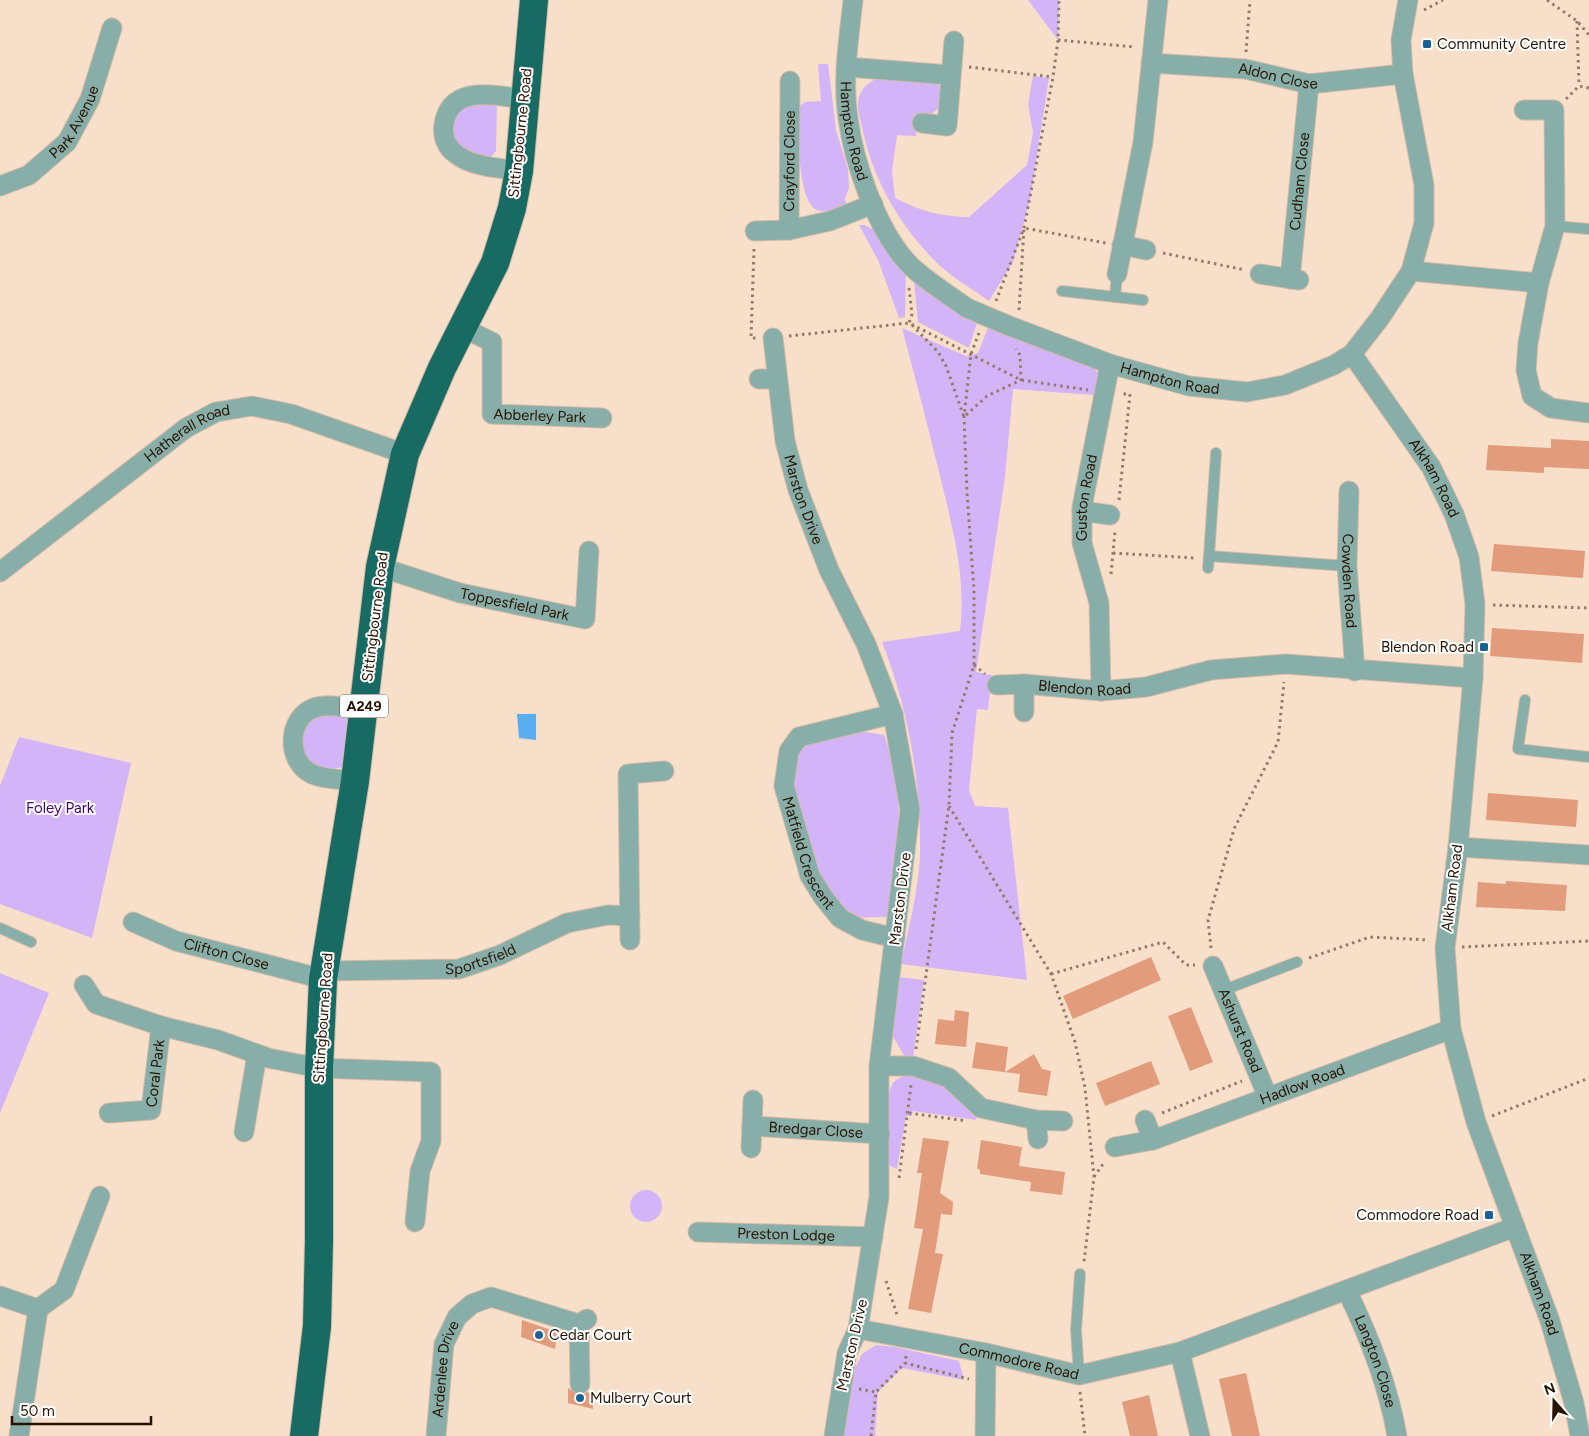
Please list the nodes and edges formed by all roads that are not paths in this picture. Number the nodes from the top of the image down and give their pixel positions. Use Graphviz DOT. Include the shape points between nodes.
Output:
graph roads {
  1 [pos="534,0"];
  2 [pos="853,0"];
  3 [pos="1158,0"];
  4 [pos="1408,0"];
  5 [pos="112,28"];
  6 [pos="954,41"];
  7 [pos="1152,56"];
  8 [pos="846,67"];
  9 [pos="951,70"];
  10 [pos="1403,74"];
  11 [pos="1309,84"];
  12 [pos="795,90"];
  13 [pos="525,99"];
  14 [pos="1524,110"];
  15 [pos="922,123"];
  16 [pos="519,171"];
  17 [pos="0,186"];
  18 [pos="873,204"];
  19 [pos="1555,226"];
  20 [pos="1589,229"];
  21 [pos="789,230"];
  22 [pos="755,231"];
  23 [pos="1122,245"];
  24 [pos="1146,250"];
  25 [pos="1411,271"];
  26 [pos="1117,274"];
  27 [pos="1260,274"];
  28 [pos="1539,283"];
  29 [pos="1062,291"];
  30 [pos="1115,297"];
  31 [pos="1143,300"];
  32 [pos="463,328"];
  33 [pos="773,338"];
  34 [pos="1352,354"];
  35 [pos="1110,364"];
  36 [pos="1589,413"];
  37 [pos="602,418"];
  38 [pos="1216,453"];
  39 [pos="405,454"];
  40 [pos="1349,491"];
  41 [pos="1082,512"];
  42 [pos="1115,514"];
  43 [pos="589,551"];
  44 [pos="1347,566"];
  45 [pos="380,567"];
  46 [pos="0,572"];
  47 [pos="1355,671"];
  48 [pos="1473,678"];
  49 [pos="1024,684"];
  50 [pos="998,685"];
  51 [pos="1101,691"];
  52 [pos="1525,700"];
  53 [pos="364,712"];
  54 [pos="1024,712"];
  55 [pos="893,714"];
  56 [pos="1589,757"];
  57 [pos="664,771"];
  58 [pos="355,781"];
  59 [pos="1458,847"];
  60 [pos="1589,855"];
  61 [pos="630,916"];
  62 [pos="133,922"];
  63 [pos="0,928"];
  64 [pos="895,938"];
  65 [pos="630,940"];
  66 [pos="31,942"];
  67 [pos="1297,962"];
  68 [pos="1213,966"];
  69 [pos="324,975"];
  70 [pos="84,985"];
  71 [pos="1224,990"];
  72 [pos="161,1026"];
  73 [pos="1451,1028"];
  74 [pos="257,1054"];
  75 [pos="880,1066"];
  76 [pos="318,1068"];
  77 [pos="1267,1095"];
  78 [pos="753,1100"];
  79 [pos="109,1114"];
  80 [pos="1036,1120"];
  81 [pos="1146,1120"];
  82 [pos="1063,1121"];
  83 [pos="752,1126"];
  84 [pos="244,1132"];
  85 [pos="880,1134"];
  86 [pos="1038,1139"];
  87 [pos="1153,1140"];
  88 [pos="1114,1147"];
  89 [pos="751,1148"];
  90 [pos="100,1196"];
  91 [pos="415,1222"];
  92 [pos="1515,1227"];
  93 [pos="698,1232"];
  94 [pos="873,1237"];
  95 [pos="1080,1274"];
  96 [pos="1347,1291"];
  97 [pos="0,1296"];
  98 [pos="38,1309"];
  99 [pos="858,1328"];
  100 [pos="1180,1352"];
  101 [pos="986,1353"];
  102 [pos="1079,1375"];
  103 [pos="580,1384"];
  104 [pos="19,1436"];
  105 [pos="304,1436"];
  106 [pos="436,1436"];
  107 [pos="834,1436"];
  108 [pos="985,1436"];
  109 [pos="1200,1436"];
  110 [pos="1396,1436"];
  111 [pos="1580,1436"];
  1 -- 13 [label="highway, Sittingbourne Road / A249"];
  2 -- 8 [label="street, Hampton Road"];
  3 -- 7 [label="street"];
  4 -- 10 [label="street, Hampton Road" via="1401,40"];
  5 -- 17 [label="street, Park Avenue" via="90,99 67,142 29,174"];
  6 -- 9 [label="street"];
  7 -- 11 [label="street, Aldon Close" via="1245,69"];
  7 -- 23 [label="street" via="1143,142"];
  8 -- 9 [label="street"];
  8 -- 18 [label="street, Hampton Road" via="847,117 856,157"];
  9 -- 15 [label="street" via="947,126"];
  10 -- 11 [label="street, Aldon Close"];
  10 -- 25 [label="street, Hampton Road" via="1424,185 1424,223"];
  11 -- 27 [label="street, Cudham Close" via="1295,280"];
  12 -- 21 [label="street, Crayford Close"];
  13 -- 16 [label="highway, Sittingbourne Road / A249"];
  13 -- 16 [label="street" via="479,94 468,96 451,106 443,132 446,142 456,154 468,161"];
  14 -- 19 [label="street" via="1554,110"];
  16 -- 32 [label="highway, Sittingbourne Road / A249" via="512,208 495,263"];
  18 -- 21 [label="street, Crayford Close" via="830,221"];
  18 -- 35 [label="street, Hampton Road, bridge" via="907,263 967,308"];
  19 -- 20 [label="lane"];
  19 -- 28 [label="street"];
  21 -- 22 [label="street, Crayford Close"];
  23 -- 24 [label="street"];
  23 -- 26 [label="street"];
  25 -- 28 [label="street"];
  25 -- 34 [label="street, Hampton Road"];
  26 -- 30 [label="lane"];
  28 -- 36 [label="street" via="1526,370 1532,396 1551,408"];
  29 -- 30 [label="lane"];
  30 -- 31 [label="lane"];
  32 -- 37 [label="street, Abberley Park" via="492,342 492,414"];
  32 -- 39 [label="highway, Sittingbourne Road / A249"];
  33 -- 55 [label="street, Marston Drive" via="768,379 798,490 829,570 866,644"];
  34 -- 35 [label="street, Hampton Road" via="1285,385 1247,392 1189,386"];
  34 -- 48 [label="street, Alkham Road" via="1431,467 1454,514 1469,557 1475,604"];
  35 -- 41 [label="street, Guston Road"];
  38 -- 44 [label="lane" via="1208,561"];
  39 -- 45 [label="highway, Sittingbourne Road / A249"];
  39 -- 46 [label="street, Hatherall Road" via="291,414 252,406 216,412 186,428"];
  40 -- 44 [label="street, Cowden Road"];
  41 -- 42 [label="street"];
  41 -- 51 [label="street, Guston Road" via="1082,543 1099,603"];
  43 -- 45 [label="street, Toppesfield Park" via="585,619 460,593"];
  44 -- 47 [label="street, Cowden Road"];
  45 -- 53 [label="highway, Sittingbourne Road / A249"];
  47 -- 48 [label="street, Blendon Road"];
  47 -- 51 [label="street, Blendon Road" via="1286,664 1210,670 1146,687"];
  48 -- 59 [label="street, Alkham Road"];
  49 -- 50 [label="street, Blendon Road"];
  49 -- 51 [label="street, Blendon Road"];
  49 -- 54 [label="street, Blendon Road"];
  52 -- 56 [label="lane" via="1518,749"];
  53 -- 58 [label="highway, Sittingbourne Road / A249"];
  53 -- 58 [label="street" via="318,707 299,719 292,741 301,766 311,774"];
  55 -- 64 [label="street, Marston Drive" via="910,810"];
  55 -- 64 [label="street, Matfield Crescent" via="799,737 789,751 784,786 810,876 823,897 840,918 862,930"];
  57 -- 61 [label="street" via="628,774"];
  58 -- 69 [label="highway, Sittingbourne Road / A249"];
  59 -- 60 [label="street"];
  59 -- 73 [label="street, Alkham Road" via="1445,945"];
  61 -- 65 [label="street"];
  61 -- 69 [label="street, Sportsfield" via="608,915 566,923 500,955 459,969"];
  62 -- 69 [label="street, Clifton Close" via="176,942"];
  63 -- 66 [label="lane"];
  64 -- 75 [label="street, Marston Drive"];
  67 -- 71 [label="lane"];
  68 -- 71 [label="street, Ashurst Road"];
  69 -- 76 [label="highway, Sittingbourne Road / A249"];
  70 -- 72 [label="street, Coral Park" via="96,1004"];
  71 -- 77 [label="street, Ashurst Road"];
  72 -- 74 [label="street, Coral Park" via="218,1040"];
  72 -- 79 [label="street, Coral Park" via="151,1110"];
  73 -- 77 [label="street, Hadlow Road"];
  73 -- 92 [label="street, Alkham Road" via="1476,1122"];
  74 -- 76 [label="street, Coral Park"];
  74 -- 84 [label="street"];
  75 -- 80 [label="street" via="914,1066 949,1078 982,1108"];
  75 -- 85 [label="street, Marston Drive"];
  76 -- 91 [label="street, Coral Park" via="431,1072 430,1141 420,1171"];
  76 -- 105 [label="highway, Sittingbourne Road / A249" via="316,1326"];
  77 -- 87 [label="street, Hadlow Road"];
  78 -- 83 [label="street, Bredgar Close"];
  80 -- 82 [label="street"];
  80 -- 86 [label="street"];
  81 -- 87 [label="street"];
  83 -- 85 [label="street, Bredgar Close"];
  83 -- 89 [label="street, Bredgar Close"];
  85 -- 94 [label="street, Marston Drive" via="879,1197"];
  87 -- 88 [label="street, Hadlow Road"];
  90 -- 98 [label="street" via="64,1290"];
  92 -- 96 [label="street, Commodore Road"];
  92 -- 111 [label="street, Alkham Road" via="1550,1321 1574,1403"];
  93 -- 94 [label="street, Preston Lodge"];
  94 -- 99 [label="street, Marston Drive"];
  95 -- 102 [label="lane" via="1076,1330"];
  96 -- 100 [label="street, Commodore Road"];
  96 -- 110 [label="street, Langton Close" via="1372,1342 1385,1382"];
  97 -- 98 [label="street"];
  98 -- 104 [label="street"];
  99 -- 101 [label="street, Commodore Road"];
  99 -- 107 [label="street, Marston Drive" via="847,1353"];
  100 -- 102 [label="street, Commodore Road"];
  100 -- 109 [label="street"];
  101 -- 102 [label="street, Commodore Road"];
  101 -- 108 [label="street"];
  103 -- 106 [label="street, Ardenlee Drive" via="583,1322 491,1297 472,1304 457,1317 444,1344"];
}
